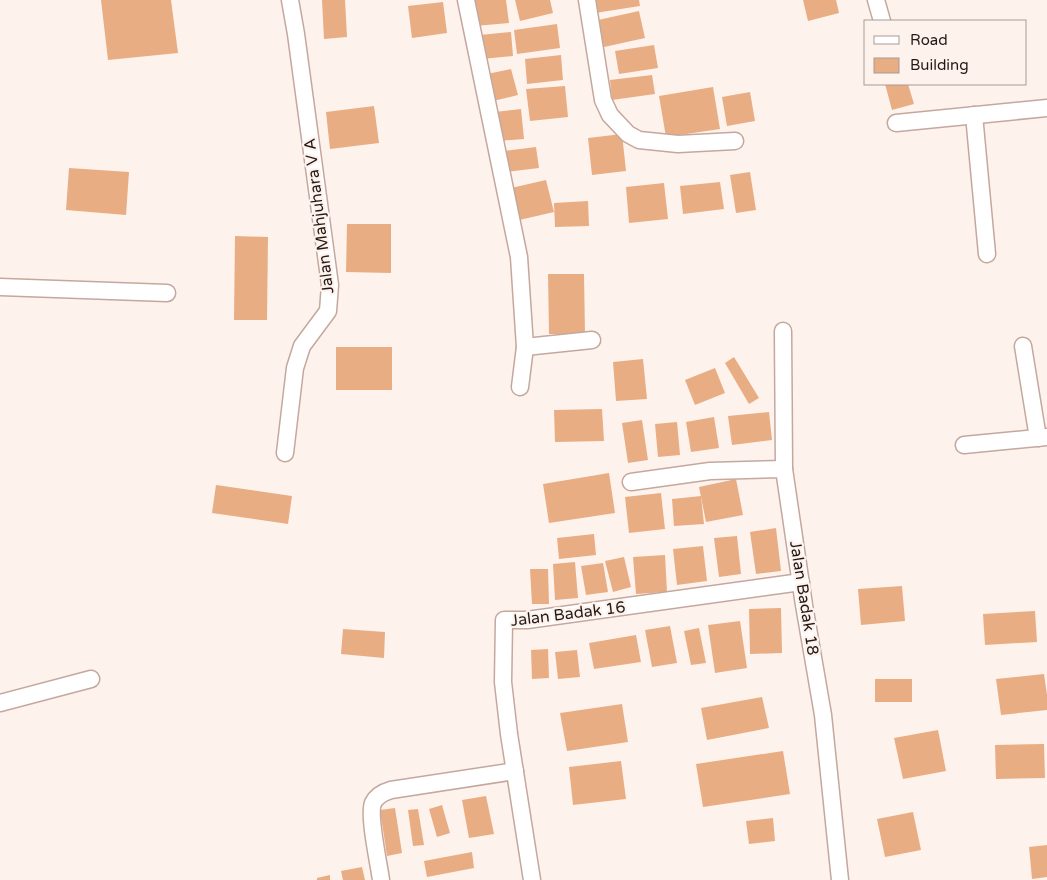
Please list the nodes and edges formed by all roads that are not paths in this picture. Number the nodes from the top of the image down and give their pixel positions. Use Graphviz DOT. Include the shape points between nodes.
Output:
graph roads {
  1 [pos="290,0"];
  2 [pos="466,0"];
  3 [pos="587,0"];
  4 [pos="876,0"];
  5 [pos="882,20"];
  6 [pos="1047,108"];
  7 [pos="974,115"];
  8 [pos="896,123"];
  9 [pos="735,141"];
  10 [pos="987,254"];
  11 [pos="0,287"];
  12 [pos="167,293"];
  13 [pos="783,331"];
  14 [pos="592,340"];
  15 [pos="1023,346"];
  16 [pos="525,347"];
  17 [pos="520,387"];
  18 [pos="1042,438"];
  19 [pos="964,445"];
  20 [pos="285,453"];
  21 [pos="784,469"];
  22 [pos="631,482"];
  23 [pos="801,582"];
  24 [pos="91,679"];
  25 [pos="0,703"];
  26 [pos="515,771"];
  27 [pos="381,880"];
  28 [pos="532,880"];
  29 [pos="840,880"];
  1 -- 20 [label="street, Jalan Mahjuhara V A" via="330,284 328,311 302,346 295,368"];
  2 -- 16 [label="street" via="519,257"];
  3 -- 9 [label="street" via="603,100 610,115 628,134 639,140 678,144"];
  4 -- 5 [label="street"];
  6 -- 7 [label="street"];
  7 -- 8 [label="street"];
  7 -- 10 [label="street"];
  11 -- 12 [label="street"];
  13 -- 21 [label="street, Jalan Badak 18"];
  14 -- 16 [label="street"];
  15 -- 18 [label="street"];
  16 -- 17 [label="street"];
  18 -- 19 [label="street"];
  21 -- 22 [label="street" via="710,472"];
  21 -- 23 [label="street, Jalan Badak 18"];
  23 -- 26 [label="street, Jalan Badak 16" via="527,620 504,620 503,682"];
  23 -- 29 [label="street, Jalan Badak 18" via="823,715"];
  24 -- 25 [label="street"];
  26 -- 27 [label="street" via="382,793 374,802 371,813"];
  26 -- 28 [label="street, Jalan Badak 16"];
}
